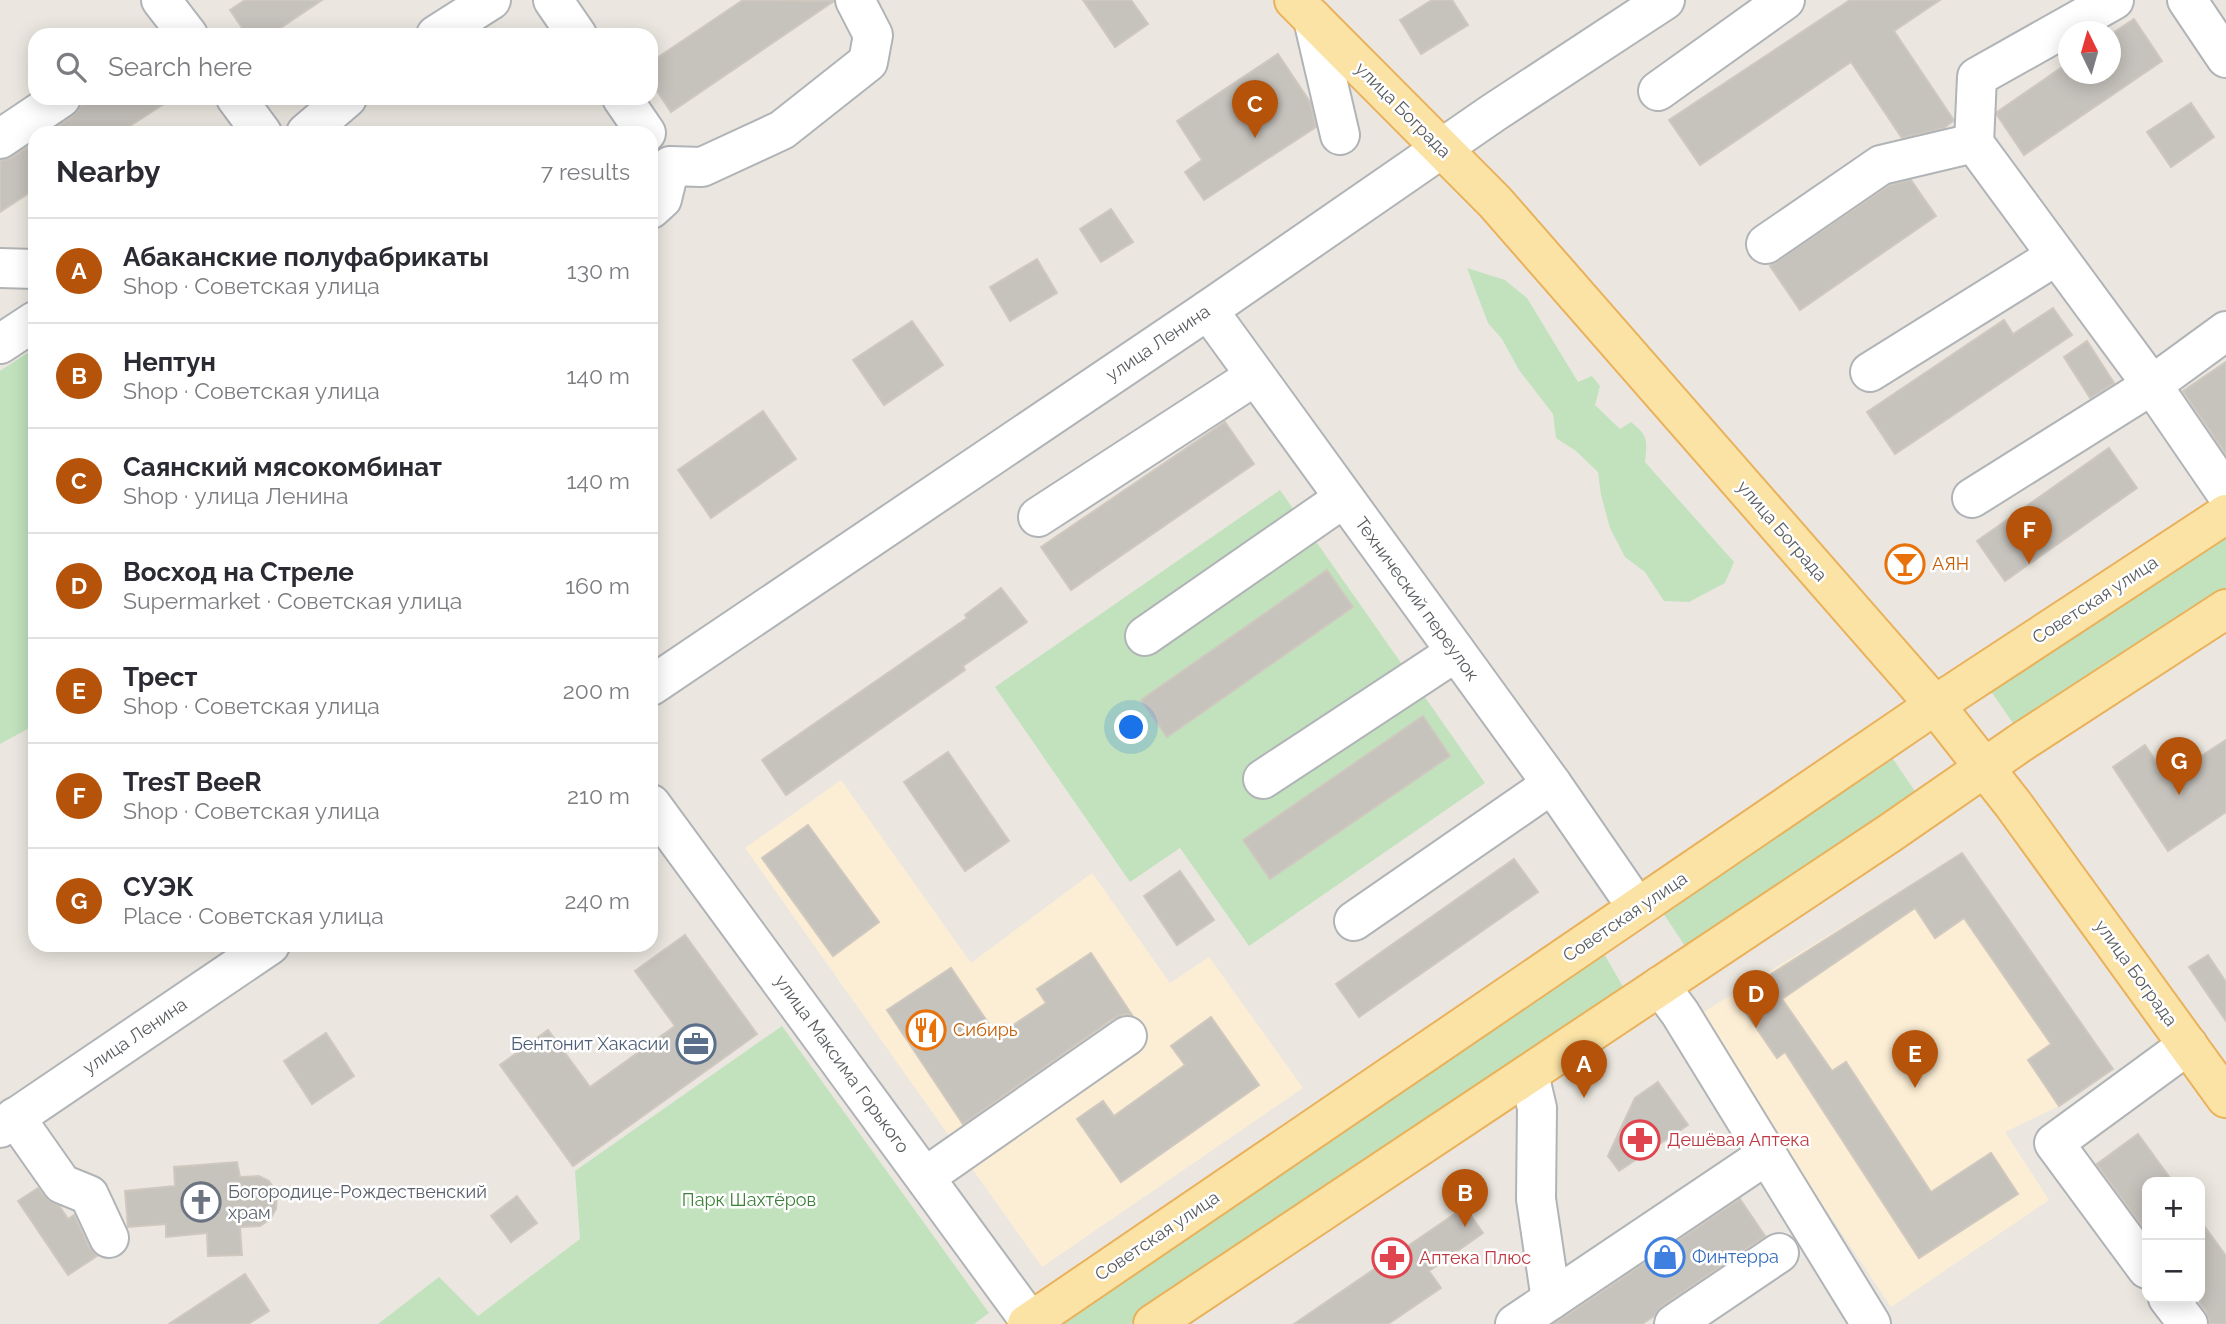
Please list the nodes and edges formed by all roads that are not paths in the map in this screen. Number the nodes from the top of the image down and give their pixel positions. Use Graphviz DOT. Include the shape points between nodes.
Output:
graph roads {
  1 [pos="161,0"];
  2 [pos="491,0"];
  3 [pos="553,0"];
  4 [pos="855,0"];
  5 [pos="1665,0"];
  6 [pos="1785,0"];
  7 [pos="2114,0"];
  8 [pos="2187,0"];
  9 [pos="1304,10"];
  10 [pos="183,28"];
  11 [pos="447,28"];
  12 [pos="572,28"];
  13 [pos="2226,58"];
  14 [pos="1658,91"];
  15 [pos="51,105"];
  16 [pos="241,105"];
  17 [pos="339,105"];
  18 [pos="627,105"];
  19 [pos="257,126"];
  20 [pos="314,126"];
  21 [pos="641,126"];
  22 [pos="1340,135"];
  23 [pos="0,139"];
  24 [pos="1974,143"];
  25 [pos="1441,149"];
  26 [pos="660,153"];
  27 [pos="658,203"];
  28 [pos="1766,244"];
  29 [pos="2056,256"];
  30 [pos="0,268"];
  31 [pos="28,270"];
  32 [pos="1208,310"];
  33 [pos="28,326"];
  34 [pos="2226,331"];
  35 [pos="0,344"];
  36 [pos="1870,372"];
  37 [pos="1255,376"];
  38 [pos="2152,385"];
  39 [pos="2226,493"];
  40 [pos="1344,498"];
  41 [pos="1972,498"];
  42 [pos="2226,514"];
  43 [pos="1038,517"];
  44 [pos="2226,609"];
  45 [pos="1145,636"];
  46 [pos="1456,652"];
  47 [pos="658,681"];
  48 [pos="1936,705"];
  49 [pos="1984,768"];
  50 [pos="1264,779"];
  51 [pos="1552,784"];
  52 [pos="658,814"];
  53 [pos="1625,890"];
  54 [pos="1354,920"];
  55 [pos="260,952"];
  56 [pos="1660,986"];
  57 [pos="1127,1037"];
  58 [pos="2188,1045"];
  59 [pos="1529,1074"];
  60 [pos="2226,1098"];
  61 [pos="8,1122"];
  62 [pos="1765,1156"];
  63 [pos="925,1177"];
  64 [pos="109,1238"];
  65 [pos="1779,1253"];
  66 [pos="2142,1262"];
  67 [pos="1551,1300"];
  68 [pos="2172,1303"];
  69 [pos="1030,1323"];
  70 [pos="1153,1324"];
  71 [pos="1515,1324"];
  72 [pos="1674,1324"];
  73 [pos="1871,1324"];
  74 [pos="2188,1324"];
  1 -- 10 [label="street"];
  2 -- 11 [label="street"];
  3 -- 12 [label="street"];
  4 -- 26 [label="street" via="873,35 868,62 782,130 702,167"];
  5 -- 25 [label="street, улица Ленина"];
  6 -- 14 [label="street"];
  7 -- 24 [label="street" via="1977,77"];
  8 -- 13 [label="street"];
  9 -- 22 [label="street"];
  9 -- 25 [label="main road, улица Бограда"];
  15 -- 23 [label="street"];
  16 -- 19 [label="street"];
  17 -- 20 [label="street"];
  18 -- 21 [label="street"];
  24 -- 28 [label="street" via="1881,165"];
  24 -- 29 [label="street"];
  25 -- 32 [label="street, улица Ленина"];
  25 -- 48 [label="main road, улица Бограда" via="1495,202"];
  26 -- 27 [label="street" via="662,199"];
  29 -- 36 [label="street"];
  29 -- 38 [label="street"];
  30 -- 31 [label="street"];
  32 -- 37 [label="street, Технический переулок"];
  32 -- 47 [label="street, улица Ленина"];
  33 -- 35 [label="street"];
  34 -- 38 [label="street"];
  37 -- 40 [label="street, Технический переулок"];
  37 -- 43 [label="street"];
  38 -- 39 [label="street"];
  38 -- 41 [label="street"];
  40 -- 45 [label="street"];
  40 -- 46 [label="street, Технический переулок"];
  42 -- 48 [label="main road, Советская улица"];
  44 -- 49 [label="main road"];
  46 -- 50 [label="street"];
  46 -- 51 [label="street, Технический переулок"];
  48 -- 49 [label="main road, улица Бограда"];
  48 -- 69 [label="main road, Советская улица"];
  49 -- 56 [label="main road"];
  49 -- 58 [label="main road, улица Бограда"];
  51 -- 53 [label="street, Технический переулок"];
  51 -- 54 [label="street"];
  52 -- 63 [label="street, улица Максима Горького"];
  55 -- 61 [label="street, улица Ленина"];
  56 -- 59 [label="main road"];
  56 -- 62 [label="street"];
  57 -- 63 [label="street"];
  58 -- 60 [label="main road, улица Бограда"];
  58 -- 66 [label="street" via="2054,1143"];
  59 -- 67 [label="street" via="1537,1108 1536,1199"];
  59 -- 70 [label="main road"];
  61 -- 64 [label="street" via="62,1184 89,1195"];
  62 -- 67 [label="street"];
  62 -- 73 [label="street"];
  63 -- 69 [label="street, улица Максима Горького"];
  65 -- 72 [label="street"];
  67 -- 71 [label="street"];
  68 -- 74 [label="street"];
}
